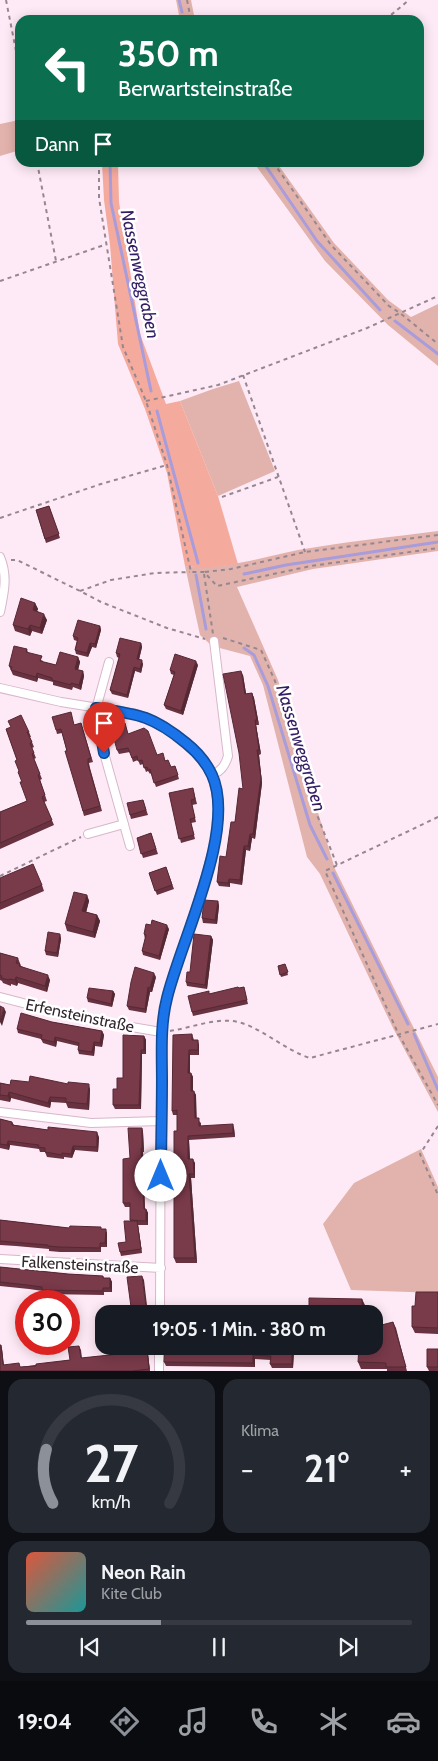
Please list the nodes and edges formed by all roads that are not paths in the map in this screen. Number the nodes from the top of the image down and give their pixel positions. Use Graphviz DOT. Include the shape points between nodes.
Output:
graph roads {
  1 [pos="0,558"];
  2 [pos="0,612"];
  3 [pos="214,641"];
  4 [pos="109,662"];
  5 [pos="0,688"];
  6 [pos="96,708"];
  7 [pos="212,775"];
  8 [pos="124,824"];
  9 [pos="88,834"];
  10 [pos="130,846"];
  11 [pos="0,997"];
  12 [pos="162,1032"];
  13 [pos="0,1112"];
  14 [pos="162,1121"];
  15 [pos="0,1260"];
  16 [pos="161,1268"];
  17 [pos="160,1305"];
  18 [pos="159,1355"];
  19 [pos="159,1371"];
  1 -- 2 [label="street" via="6,584"];
  3 -- 7 [label="street" via="228,756 219,772"];
  4 -- 6 [label="street"];
  5 -- 6 [label="street"];
  6 -- 7 [label="street" via="136,714 161,724 191,747"];
  6 -- 8 [label="street" via="104,753"];
  7 -- 12 [label="street" via="219,813 217,835 167,998"];
  8 -- 9 [label="street"];
  8 -- 10 [label="street"];
  11 -- 12 [label="street, Erfensteinstraße" via="85,1019"];
  12 -- 14 [label="street"];
  13 -- 14 [label="street" via="91,1123"];
  14 -- 16 [label="street"];
  15 -- 16 [label="street, Falkensteinstraße"];
  16 -- 17 [label="street"];
  18 -- 19 [label="street"];
}
